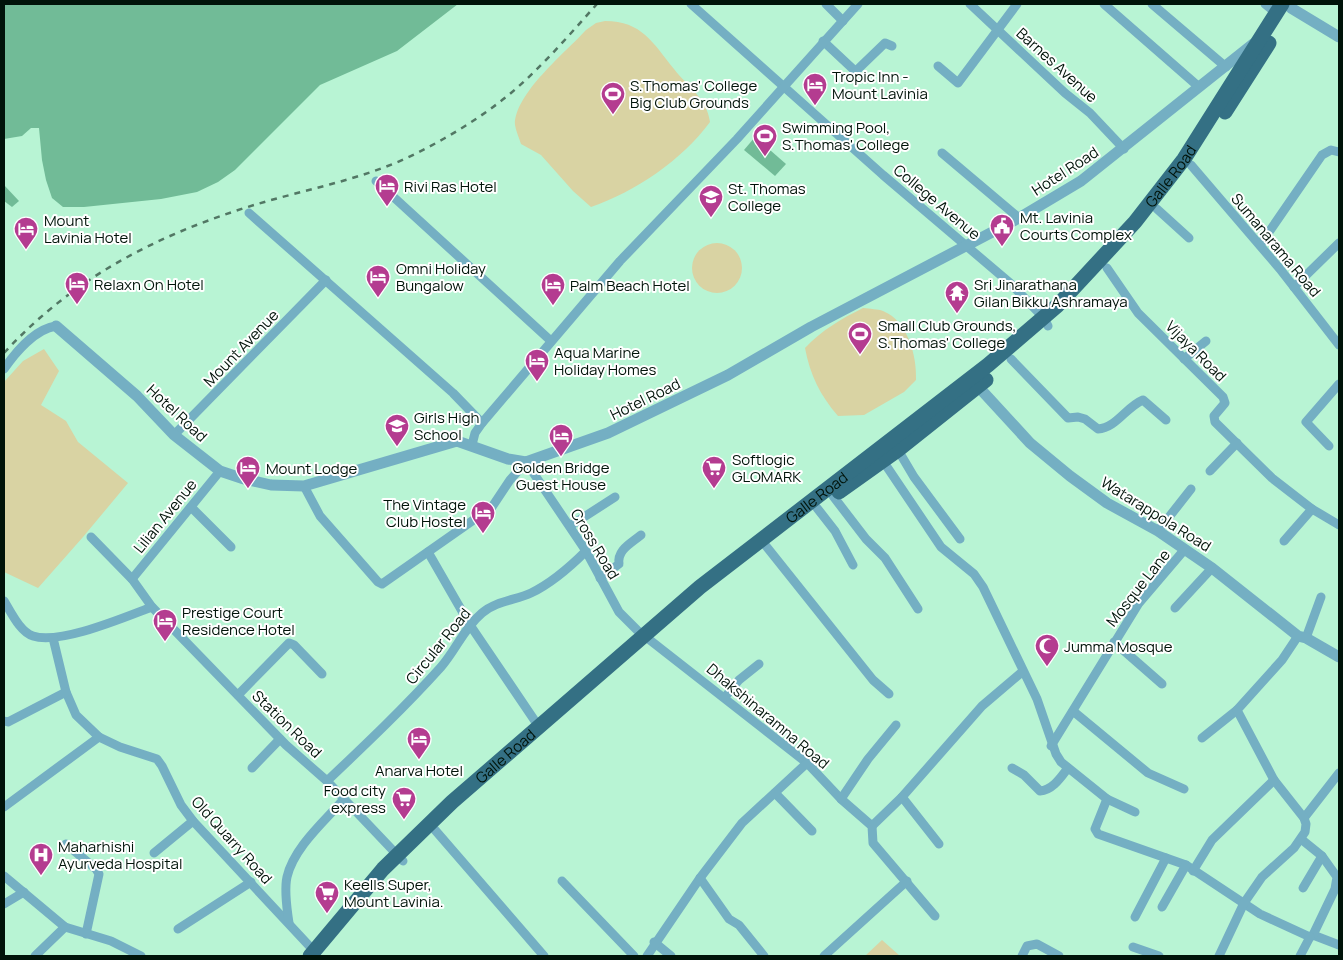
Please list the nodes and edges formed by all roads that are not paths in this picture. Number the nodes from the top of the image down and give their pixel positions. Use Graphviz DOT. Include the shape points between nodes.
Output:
graph roads {
  1 [pos="693,4"];
  2 [pos="826,4"];
  3 [pos="858,4"];
  4 [pos="970,4"];
  5 [pos="1017,4"];
  6 [pos="1104,4"];
  7 [pos="1152,4"];
  8 [pos="1281,6"];
  9 [pos="843,21"];
  10 [pos="997,29"];
  11 [pos="1339,37"];
  12 [pos="823,41"];
  13 [pos="892,46"];
  14 [pos="938,66"];
  15 [pos="1236,73"];
  16 [pos="784,86"];
  17 [pos="1199,87"];
  18 [pos="1124,149"];
  19 [pos="1339,152"];
  20 [pos="942,153"];
  21 [pos="1191,165"];
  22 [pos="376,181"];
  23 [pos="1157,209"];
  24 [pos="249,213"];
  25 [pos="1019,218"];
  26 [pos="1189,238"];
  27 [pos="1339,243"];
  28 [pos="1260,245"];
  29 [pos="968,246"];
  30 [pos="1107,268"];
  31 [pos="326,280"];
  32 [pos="1294,287"];
  33 [pos="1046,322"];
  34 [pos="56,326"];
  35 [pos="551,341"];
  36 [pos="1206,341"];
  37 [pos="1339,345"];
  38 [pos="1012,359"];
  39 [pos="1184,359"];
  40 [pos="4,369"];
  41 [pos="974,383"];
  42 [pos="1339,384"];
  43 [pos="1166,420"];
  44 [pos="482,423"];
  45 [pos="174,435"];
  46 [pos="1237,443"];
  47 [pos="472,445"];
  48 [pos="1328,446"];
  49 [pos="898,450"];
  50 [pos="879,456"];
  51 [pos="526,462"];
  52 [pos="220,471"];
  53 [pos="1210,471"];
  54 [pos="304,486"];
  55 [pos="1191,489"];
  56 [pos="833,496"];
  57 [pos="615,497"];
  58 [pos="191,506"];
  59 [pos="817,508"];
  60 [pos="1312,509"];
  61 [pos="1339,525"];
  62 [pos="570,526"];
  63 [pos="1158,531"];
  64 [pos="641,535"];
  65 [pos="91,537"];
  66 [pos="960,539"];
  67 [pos="1284,541"];
  68 [pos="766,546"];
  69 [pos="231,547"];
  70 [pos="1185,549"];
  71 [pos="586,551"];
  72 [pos="428,552"];
  73 [pos="854,565"];
  74 [pos="1212,568"];
  75 [pos="600,578"];
  76 [pos="132,580"];
  77 [pos="1321,597"];
  78 [pos="4,602"];
  79 [pos="152,607"];
  80 [pos="918,608"];
  81 [pos="1175,608"];
  82 [pos="470,624"];
  83 [pos="1302,637"];
  84 [pos="53,638"];
  85 [pos="649,638"];
  86 [pos="1114,642"];
  87 [pos="1339,657"];
  88 [pos="759,664"];
  89 [pos="1022,672"];
  90 [pos="322,674"];
  91 [pos="1162,684"];
  92 [pos="66,692"];
  93 [pos="889,694"];
  94 [pos="238,695"];
  95 [pos="725,697"];
  96 [pos="1236,710"];
  97 [pos="1073,711"];
  98 [pos="4,721"];
  99 [pos="537,724"];
  100 [pos="896,725"];
  101 [pos="98,737"];
  102 [pos="1202,738"];
  103 [pos="280,739"];
  104 [pos="1052,746"];
  105 [pos="808,763"];
  106 [pos="252,768"];
  107 [pos="1012,768"];
  108 [pos="1068,768"];
  109 [pos="1338,778"];
  110 [pos="1274,780"];
  111 [pos="327,781"];
  112 [pos="1184,789"];
  113 [pos="775,793"];
  114 [pos="902,797"];
  115 [pos="1107,798"];
  116 [pos="344,799"];
  117 [pos="841,799"];
  118 [pos="4,806"];
  119 [pos="1135,812"];
  120 [pos="1304,818"];
  121 [pos="193,822"];
  122 [pos="872,826"];
  123 [pos="434,830"];
  124 [pos="812,831"];
  125 [pos="1301,839"];
  126 [pos="66,844"];
  127 [pos="939,844"];
  128 [pos="154,854"];
  129 [pos="1322,856"];
  130 [pos="400,858"];
  131 [pos="1170,859"];
  132 [pos="1186,864"];
  133 [pos="1193,871"];
  134 [pos="4,876"];
  135 [pos="700,878"];
  136 [pos="562,881"];
  137 [pos="907,881"];
  138 [pos="251,882"];
  139 [pos="1303,888"];
  140 [pos="24,892"];
  141 [pos="1244,903"];
  142 [pos="4,904"];
  143 [pos="1162,907"];
  144 [pos="936,916"];
  145 [pos="1135,917"];
  146 [pos="289,923"];
  147 [pos="65,927"];
  148 [pos="178,929"];
  149 [pos="86,934"];
  150 [pos="1311,936"];
  151 [pos="654,942"];
  152 [pos="1338,943"];
  153 [pos="1133,947"];
  154 [pos="315,954"];
  155 [pos="34,956"];
  156 [pos="141,956"];
  157 [pos="544,956"];
  158 [pos="634,956"];
  159 [pos="647,956"];
  160 [pos="671,956"];
  161 [pos="764,956"];
  162 [pos="824,956"];
  163 [pos="1022,956"];
  164 [pos="1059,956"];
  165 [pos="1159,956"];
  166 [pos="1219,956"];
  167 [pos="1300,956"];
  1 -- 16 [label="street, College Avenue"];
  2 -- 9 [label="street"];
  3 -- 9 [label="street"];
  4 -- 10 [label="street, Barnes Avenue"];
  5 -- 10 [label="street"];
  6 -- 17 [label="street"];
  7 -- 15 [label="street"];
  8 -- 11 [label="street"];
  8 -- 15 [label="highway, Galle Road"];
  8 -- 15 [label="highway, Galle Road"];
  9 -- 12 [label="street"];
  10 -- 14 [label="street" via="958,83"];
  10 -- 18 [label="street, Barnes Avenue" via="1090,113"];
  12 -- 13 [label="street" via="857,70 885,42"];
  12 -- 16 [label="street"];
  15 -- 17 [label="street, Hotel Road"];
  15 -- 21 [label="highway, Galle Road"];
  15 -- 33 [label="highway, Galle Road" via="1167,183"];
  16 -- 29 [label="street, College Avenue"];
  16 -- 35 [label="street"];
  17 -- 18 [label="street, Hotel Road"];
  18 -- 25 [label="street, Hotel Road" via="1081,181"];
  19 -- 28 [label="street" via="1331,150 1322,155"];
  20 -- 25 [label="street"];
  21 -- 23 [label="highway, Galle Road"];
  21 -- 28 [label="street, Sumanarama Road"];
  22 -- 35 [label="street"];
  23 -- 26 [label="street"];
  23 -- 30 [label="highway, Galle Road"];
  24 -- 31 [label="street"];
  25 -- 29 [label="street, Hotel Road"];
  27 -- 32 [label="street"];
  28 -- 32 [label="street, Sumanarama Road"];
  29 -- 33 [label="street, College Avenue"];
  29 -- 51 [label="street, Hotel Road" via="811,327 720,379 608,433"];
  30 -- 33 [label="highway, Galle Road"];
  30 -- 39 [label="street, Vijaya Road" via="1138,312"];
  31 -- 44 [label="street"];
  31 -- 45 [label="street, Mount Avenue"];
  32 -- 37 [label="street, Sumanarama Road"];
  33 -- 38 [label="highway, Galle Road"];
  33 -- 41 [label="highway, Galle Road"];
  34 -- 40 [label="street" via="46,328 32,338"];
  34 -- 45 [label="street, Hotel Road" via="137,396"];
  35 -- 44 [label="street"];
  36 -- 39 [label="street"];
  38 -- 41 [label="highway, Galle Road"];
  38 -- 43 [label="street" via="1068,418 1078,416 1098,430 1107,428 1142,400"];
  39 -- 46 [label="street, Vijaya Road" via="1223,397 1224,404 1214,416 1215,422"];
  41 -- 49 [label="highway, Galle Road"];
  41 -- 50 [label="highway, Galle Road"];
  41 -- 63 [label="street, Watarappola Road" via="1030,443 1070,476 1107,503"];
  42 -- 48 [label="street" via="1306,422"];
  44 -- 47 [label="street"];
  45 -- 52 [label="street, Hotel Road"];
  46 -- 53 [label="street"];
  46 -- 60 [label="street, Vijaya Road" via="1272,478"];
  47 -- 51 [label="street, Hotel Road" via="508,459"];
  47 -- 54 [label="street, Hotel Road" via="452,442"];
  49 -- 50 [label="highway, Galle Road"];
  49 -- 66 [label="street"];
  50 -- 56 [label="highway, Galle Road"];
  50 -- 85 [label="highway, Galle Road" via="700,587"];
  50 -- 89 [label="street" via="941,547 974,574 983,587"];
  51 -- 62 [label="street, Cross Road"];
  51 -- 72 [label="street" via="492,507"];
  52 -- 54 [label="street, Hotel Road" via="270,485"];
  52 -- 58 [label="street, Lilian Avenue"];
  54 -- 72 [label="street" via="320,516 378,582 382,584"];
  55 -- 63 [label="street"];
  56 -- 59 [label="highway, Galle Road"];
  56 -- 80 [label="street" via="884,558"];
  57 -- 62 [label="street"];
  58 -- 69 [label="street"];
  58 -- 76 [label="street, Lilian Avenue"];
  59 -- 68 [label="highway, Galle Road"];
  59 -- 73 [label="street" via="835,531"];
  60 -- 61 [label="street, Vijaya Road"];
  60 -- 67 [label="street"];
  62 -- 71 [label="street, Cross Road"];
  63 -- 70 [label="street, Watarappola Road"];
  64 -- 75 [label="street" via="620,552 616,568"];
  65 -- 76 [label="street, Station Road"];
  68 -- 85 [label="highway, Galle Road"];
  68 -- 93 [label="street" via="873,680"];
  70 -- 74 [label="street, Watarappola Road"];
  70 -- 86 [label="street, Mosque Lane" via="1139,603"];
  71 -- 75 [label="street, Cross Road"];
  71 -- 82 [label="street, Circular Road" via="544,585 494,606"];
  72 -- 82 [label="street"];
  74 -- 81 [label="street"];
  74 -- 83 [label="street, Watarappola Road"];
  75 -- 85 [label="street, Cross Road" via="619,612"];
  76 -- 79 [label="street, Station Road"];
  77 -- 83 [label="street"];
  78 -- 84 [label="street" via="24,631 33,636"];
  79 -- 84 [label="street"];
  79 -- 94 [label="street, Station Road"];
  82 -- 99 [label="street"];
  82 -- 111 [label="street, Circular Road" via="419,692"];
  83 -- 87 [label="street, Watarappola Road"];
  83 -- 96 [label="street"];
  84 -- 92 [label="street, Old Quarry Road"];
  85 -- 95 [label="street, Dhakshinaramna Road"];
  85 -- 123 [label="highway, Galle Road"];
  85 -- 130 [label="highway, Galle Road" via="456,799"];
  86 -- 91 [label="street"];
  86 -- 97 [label="street, Mosque Lane"];
  88 -- 95 [label="street"];
  89 -- 104 [label="street" via="1037,699"];
  89 -- 114 [label="street" via="982,706"];
  90 -- 94 [label="street" via="290,643"];
  92 -- 98 [label="street" via="8,722"];
  92 -- 101 [label="street, Old Quarry Road" via="76,715"];
  94 -- 103 [label="street, Station Road"];
  95 -- 105 [label="street, Dhakshinaramna Road"];
  96 -- 102 [label="street"];
  96 -- 110 [label="street"];
  97 -- 104 [label="street, Mosque Lane"];
  97 -- 112 [label="street" via="1148,773"];
  100 -- 117 [label="street"];
  101 -- 118 [label="street"];
  101 -- 121 [label="street, Old Quarry Road" via="156,759"];
  103 -- 106 [label="street"];
  103 -- 111 [label="street, Station Road"];
  104 -- 108 [label="street"];
  105 -- 113 [label="street"];
  105 -- 117 [label="street, Dhakshinaramna Road"];
  107 -- 108 [label="street" via="1040,791 1058,781"];
  108 -- 115 [label="street"];
  109 -- 120 [label="street"];
  110 -- 120 [label="street"];
  110 -- 133 [label="street" via="1212,840"];
  111 -- 116 [label="street, Station Road"];
  113 -- 124 [label="street"];
  113 -- 135 [label="street" via="742,823"];
  114 -- 122 [label="street"];
  114 -- 127 [label="street"];
  115 -- 119 [label="street"];
  115 -- 131 [label="street" via="1095,829 1098,834"];
  116 -- 130 [label="street, Station Road"];
  116 -- 146 [label="street" via="292,864 286,878"];
  117 -- 122 [label="street, Dhakshinaramna Road"];
  120 -- 125 [label="street" via="1305,832"];
  121 -- 128 [label="street"];
  121 -- 138 [label="street, Old Quarry Road"];
  122 -- 137 [label="street" via="873,843"];
  123 -- 130 [label="highway, Galle Road"];
  123 -- 157 [label="street"];
  125 -- 129 [label="street"];
  125 -- 141 [label="street" via="1262,877"];
  126 -- 149 [label="street" via="99,874"];
  129 -- 139 [label="street"];
  129 -- 150 [label="street" via="1337,877 1335,889"];
  130 -- 154 [label="highway, Galle Road"];
  131 -- 132 [label="street"];
  131 -- 145 [label="street"];
  132 -- 133 [label="street"];
  132 -- 143 [label="street"];
  133 -- 141 [label="street"];
  134 -- 140 [label="street"];
  135 -- 151 [label="street"];
  135 -- 161 [label="street" via="729,919 739,925"];
  136 -- 158 [label="street"];
  137 -- 144 [label="street"];
  137 -- 162 [label="street"];
  138 -- 146 [label="street, Old Quarry Road"];
  138 -- 148 [label="street"];
  140 -- 142 [label="street"];
  140 -- 147 [label="street"];
  141 -- 150 [label="street" via="1260,914"];
  141 -- 166 [label="street"];
  146 -- 154 [label="street, Old Quarry Road"];
  147 -- 149 [label="street"];
  147 -- 155 [label="street"];
  149 -- 156 [label="street" via="111,941"];
  150 -- 152 [label="street"];
  150 -- 167 [label="street"];
  151 -- 159 [label="street"];
  151 -- 160 [label="street"];
  153 -- 165 [label="street"];
  163 -- 164 [label="street" via="1027,946 1037,944"];
}
